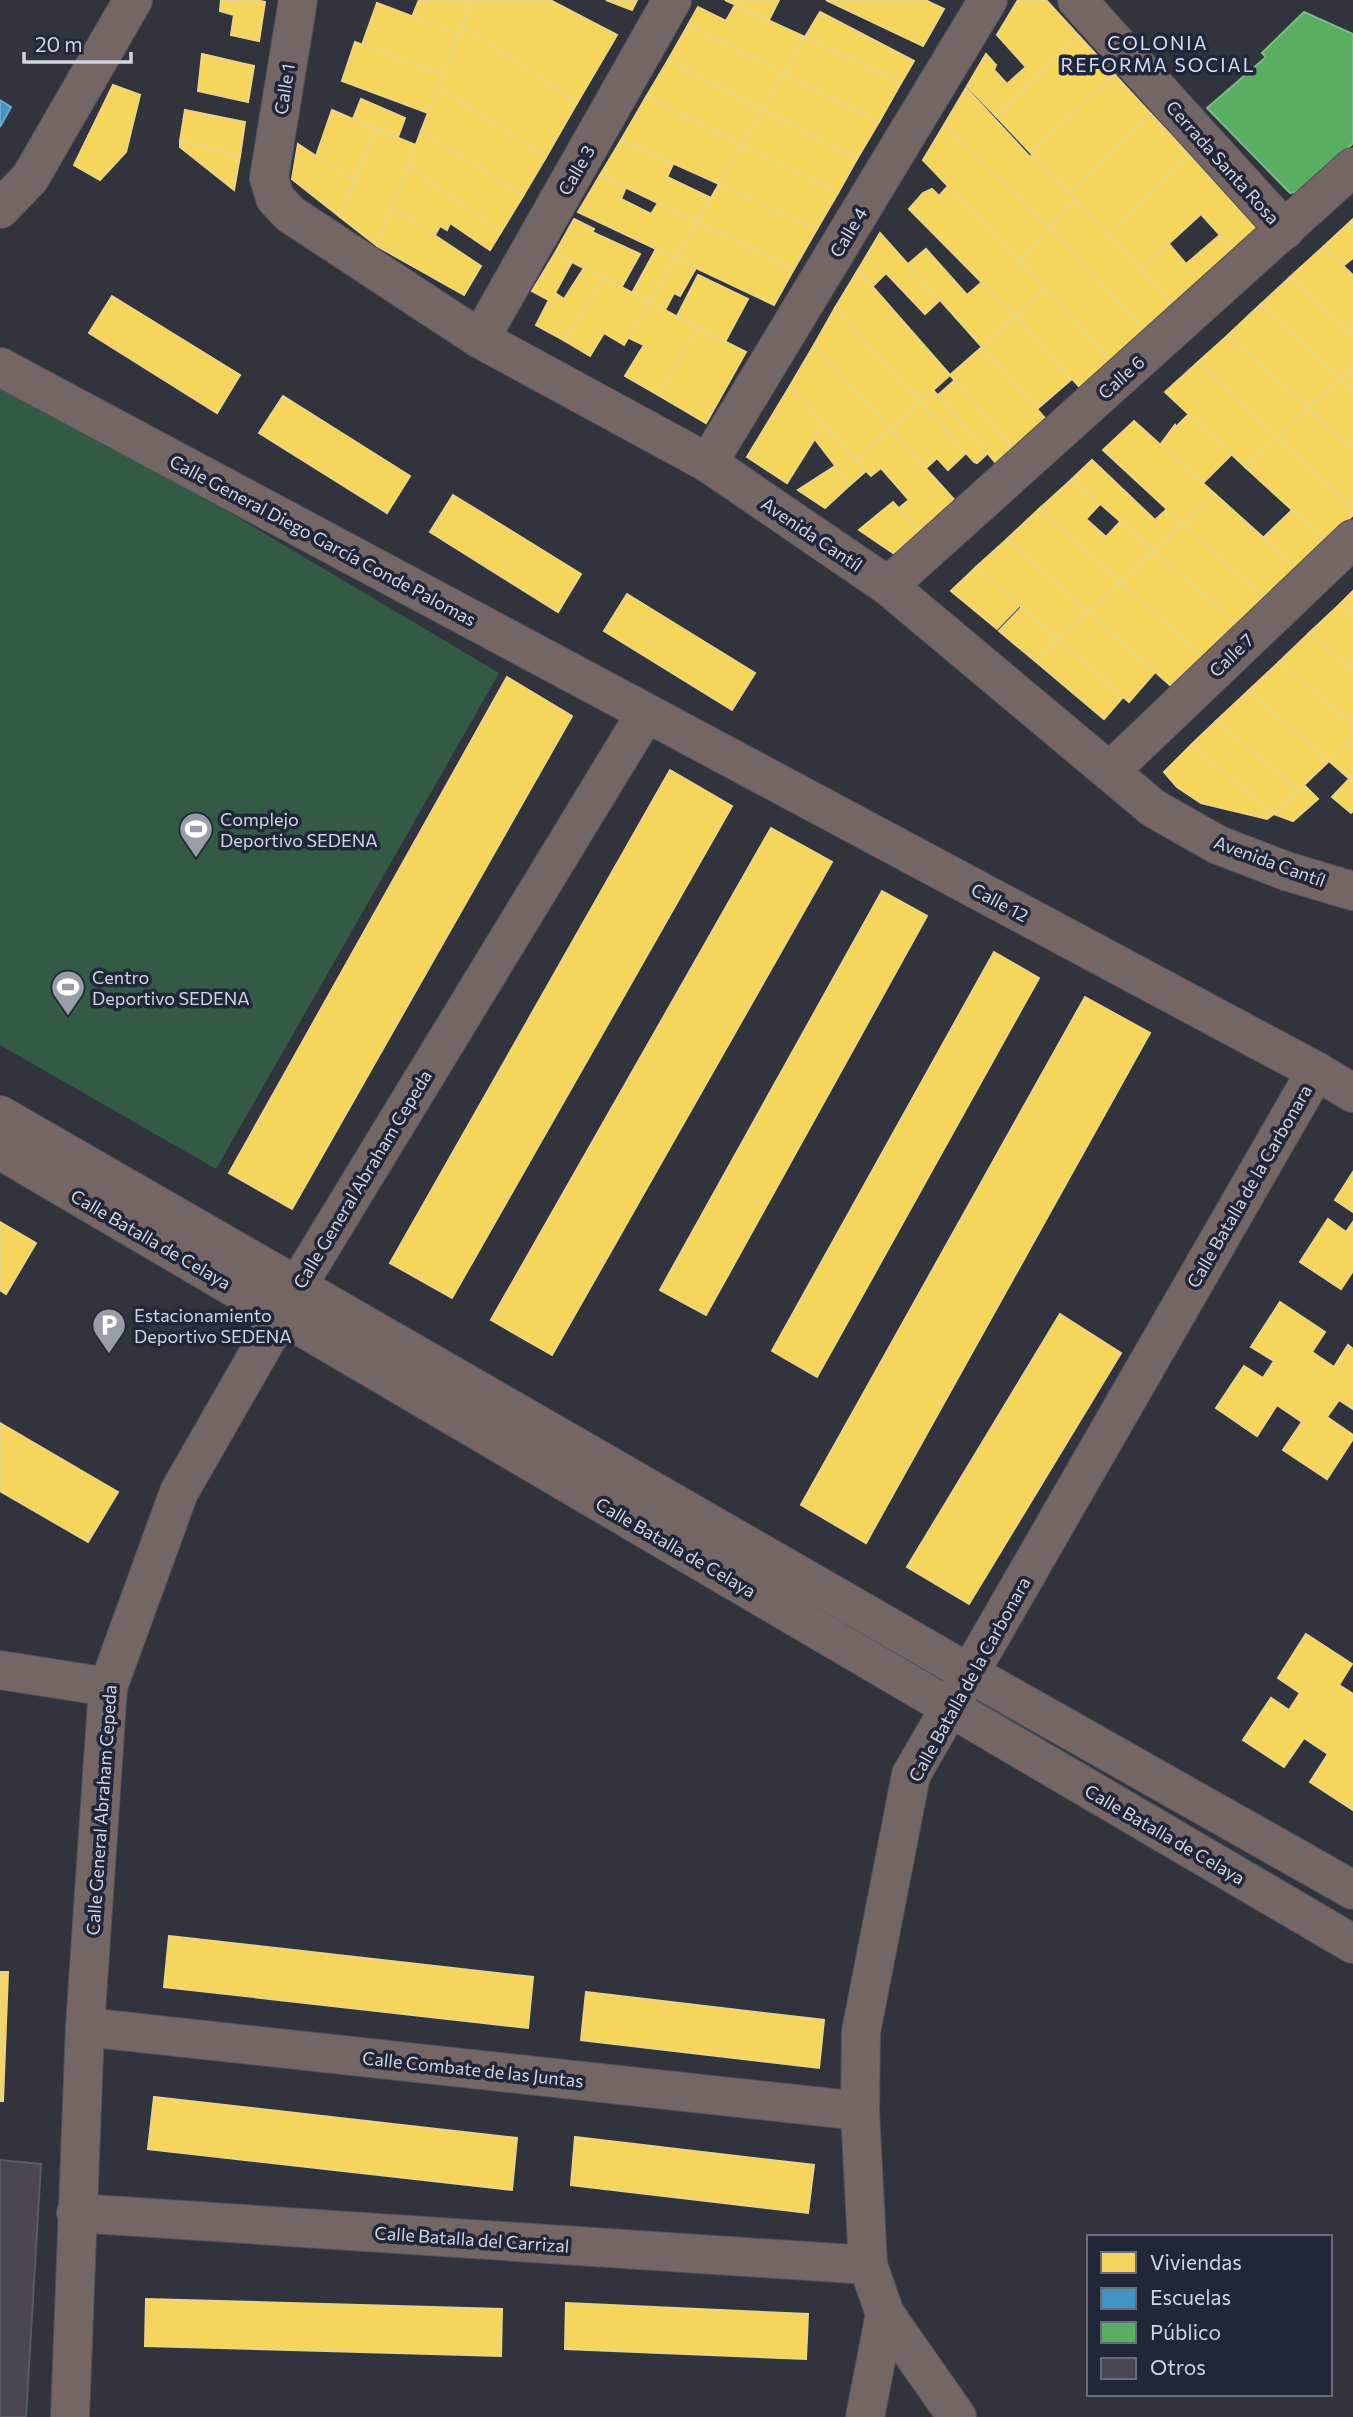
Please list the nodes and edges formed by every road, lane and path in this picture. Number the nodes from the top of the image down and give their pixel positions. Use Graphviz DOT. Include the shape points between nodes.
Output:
graph roads {
  1 [pos="133,0"];
  2 [pos="298,0"];
  3 [pos="672,0"];
  4 [pos="988,0"];
  5 [pos="1077,0"];
  6 [pos="1353,167"];
  7 [pos="269,178"];
  8 [pos="0,209"];
  9 [pos="1285,230"];
  10 [pos="480,339"];
  11 [pos="0,367"];
  12 [pos="708,463"];
  13 [pos="1353,539"];
  14 [pos="888,586"];
  15 [pos="646,713"];
  16 [pos="1110,771"];
  17 [pos="1353,891"];
  18 [pos="1316,1070"];
  19 [pos="1353,1093"];
  20 [pos="0,1115"];
  21 [pos="0,1150"];
  22 [pos="289,1301"];
  23 [pos="0,1670"];
  24 [pos="969,1673"];
  25 [pos="108,1687"];
  26 [pos="950,1708"];
  27 [pos="1353,1890"];
  28 [pos="1353,1944"];
  29 [pos="85,2027"];
  30 [pos="860,2112"];
  31 [pos="76,2213"];
  32 [pos="867,2265"];
  33 [pos="885,2314"];
  34 [pos="70,2417"];
  35 [pos="865,2417"];
  36 [pos="957,2417"];
  1 -- 8 [label="street" via="30,178"];
  2 -- 7 [label="street, Calle 1"];
  3 -- 10 [label="street, Calle 3"];
  4 -- 12 [label="street, Calle 4"];
  5 -- 9 [label="street, Cerrada Santa Rosa"];
  6 -- 9 [label="street, Calle 6"];
  7 -- 10 [label="street, Avenida Cantíl" via="275,198 290,214"];
  9 -- 14 [label="street, Calle 6"];
  10 -- 12 [label="street, Avenida Cantíl"];
  11 -- 15 [label="street, Calle General Diego García Conde Palomas"];
  12 -- 14 [label="street, Avenida Cantíl"];
  13 -- 16 [label="street, Calle 7"];
  14 -- 16 [label="street, Avenida Cantíl"];
  15 -- 18 [label="street, Calle 12"];
  15 -- 22 [label="street, Calle General Abraham Cepeda"];
  16 -- 17 [label="street, Avenida Cantíl" via="1153,808 1218,845"];
  18 -- 19 [label="street, Calle 12"];
  18 -- 24 [label="street, Calle Batalla de la Carbonara"];
  20 -- 22 [label="street, Calle Batalla de Celaya"];
  21 -- 22 [label="street, Calle Batalla de Celaya"];
  22 -- 24 [label="street, Calle Batalla de Celaya"];
  22 -- 25 [label="street, Calle General Abraham Cepeda" via="179,1492"];
  22 -- 26 [label="street, Calle Batalla de Celaya"];
  23 -- 25 [label="street"];
  24 -- 26 [label="street, Calle Batalla de la Carbonara"];
  24 -- 27 [label="street, Calle Batalla de Celaya"];
  25 -- 29 [label="street, Calle General Abraham Cepeda"];
  26 -- 28 [label="street, Calle Batalla de Celaya"];
  26 -- 30 [label="street, Calle Batalla de la Carbonara" via="911,1775 861,2032"];
  29 -- 30 [label="street, Calle Combate de las Juntas"];
  29 -- 31 [label="street, Calle General Abraham Cepeda"];
  30 -- 32 [label="street, Calle Batalla de la Carbonara"];
  31 -- 32 [label="street, Calle Batalla del Carrizal"];
  31 -- 34 [label="street, Calle General Abraham Cepeda"];
  32 -- 33 [label="street, Calle Batalla de la Carbonara"];
  33 -- 35 [label="street"];
  33 -- 36 [label="street, Calle Batalla de la Carbonara"];
}
